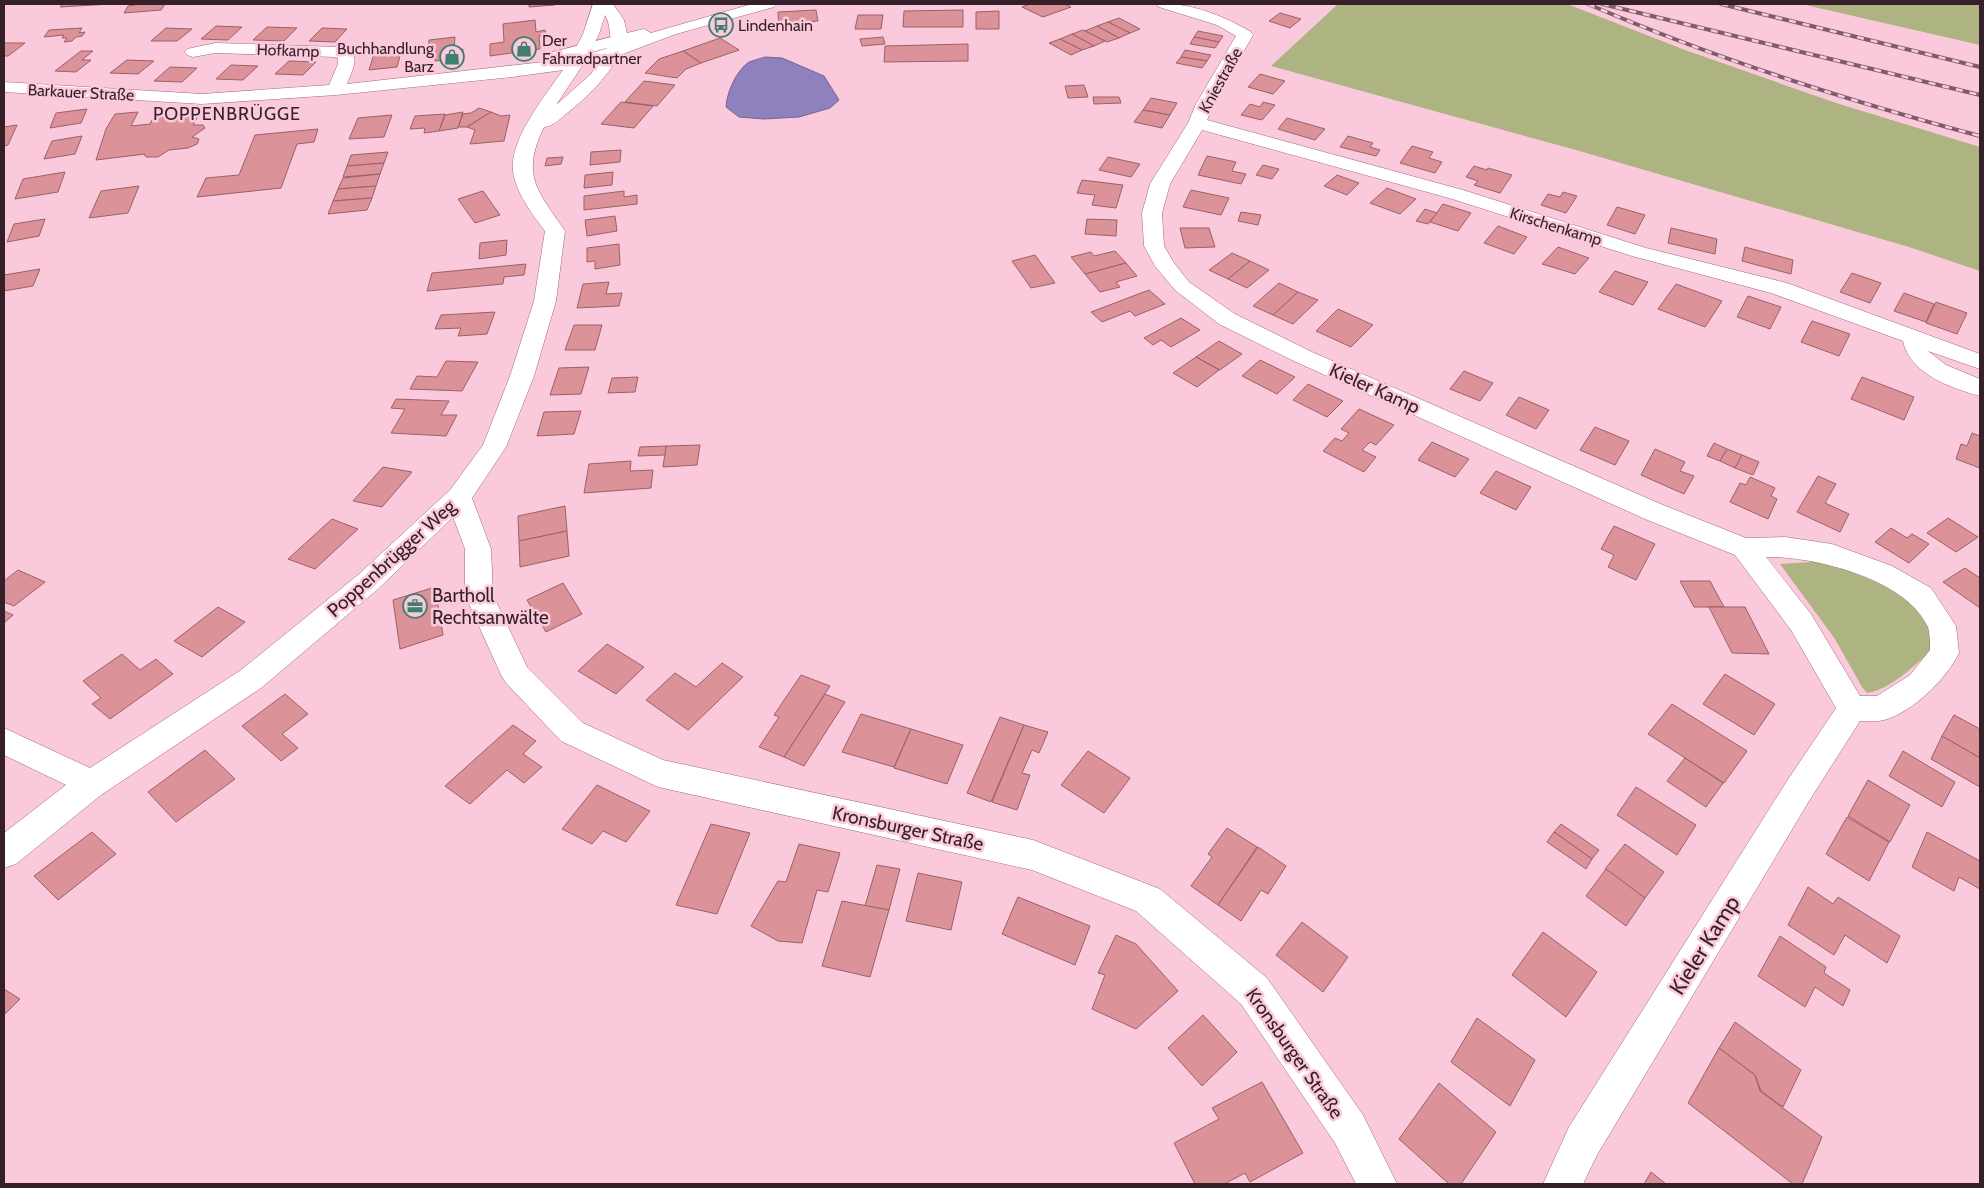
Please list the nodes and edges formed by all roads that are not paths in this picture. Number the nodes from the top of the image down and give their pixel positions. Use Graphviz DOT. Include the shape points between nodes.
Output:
graph roads {
  1 [pos="602,4"];
  2 [pos="769,4"];
  3 [pos="1164,4"];
  4 [pos="616,46"];
  5 [pos="193,52"];
  6 [pos="580,56"];
  7 [pos="7,90"];
  8 [pos="336,90"];
  9 [pos="1197,123"];
  10 [pos="533,133"];
  11 [pos="1913,338"];
  12 [pos="1980,362"];
  13 [pos="1980,388"];
  14 [pos="459,498"];
  15 [pos="1744,548"];
  16 [pos="1852,709"];
  17 [pos="4,741"];
  18 [pos="90,785"];
  19 [pos="4,853"];
  20 [pos="1376,1184"];
  21 [pos="1563,1184"];
  1 -- 4 [label="street" via="614,13 618,22"];
  1 -- 6 [label="street, Poppenbrügger Weg"];
  2 -- 4 [label="street, Barkauer Straße"];
  3 -- 9 [label="street, Kniestraße" via="1223,22 1245,35"];
  4 -- 6 [label="street, Barkauer Straße"];
  4 -- 10 [label="street" via="598,78"];
  5 -- 8 [label="street, Hofkamp" via="215,48 338,52 346,55 346,64"];
  6 -- 8 [label="street, Barkauer Straße" via="512,72"];
  6 -- 10 [label="street, Poppenbrügger Weg" via="538,118"];
  7 -- 8 [label="street, Barkauer Straße" via="202,99"];
  9 -- 11 [label="street, Kirschenkamp" via="1456,194 1640,252 1779,288"];
  9 -- 15 [label="street, Kieler Kamp" via="1160,184 1152,213 1154,246 1165,266 1203,303 1226,319 1304,357 1654,512"];
  10 -- 14 [label="street, Poppenbrügger Weg" via="526,147 522,172 533,199 555,231 545,301 522,376 494,447"];
  11 -- 12 [label="street, Kirschenkamp"];
  11 -- 13 [label="street" via="1914,348 1928,365"];
  14 -- 18 [label="street, Poppenbrügger Weg" via="368,582 251,679"];
  14 -- 20 [label="street, Kronsburger Straße" via="478,549 479,595 516,675 572,732 658,773 1033,855 1148,900 1254,991 1349,1129"];
  15 -- 16 [label="street" via="1801,622"];
  15 -- 16 [label="street, Kieler Kamp" via="1785,547 1832,554 1882,573 1920,596 1942,626 1945,653 1920,684 1882,708"];
  16 -- 21 [label="street, Kieler Kamp" via="1798,791 1583,1142"];
  17 -- 18 [label="street" via="73,773"];
  18 -- 19 [label="street, Poppenbrügger Weg"];
}
